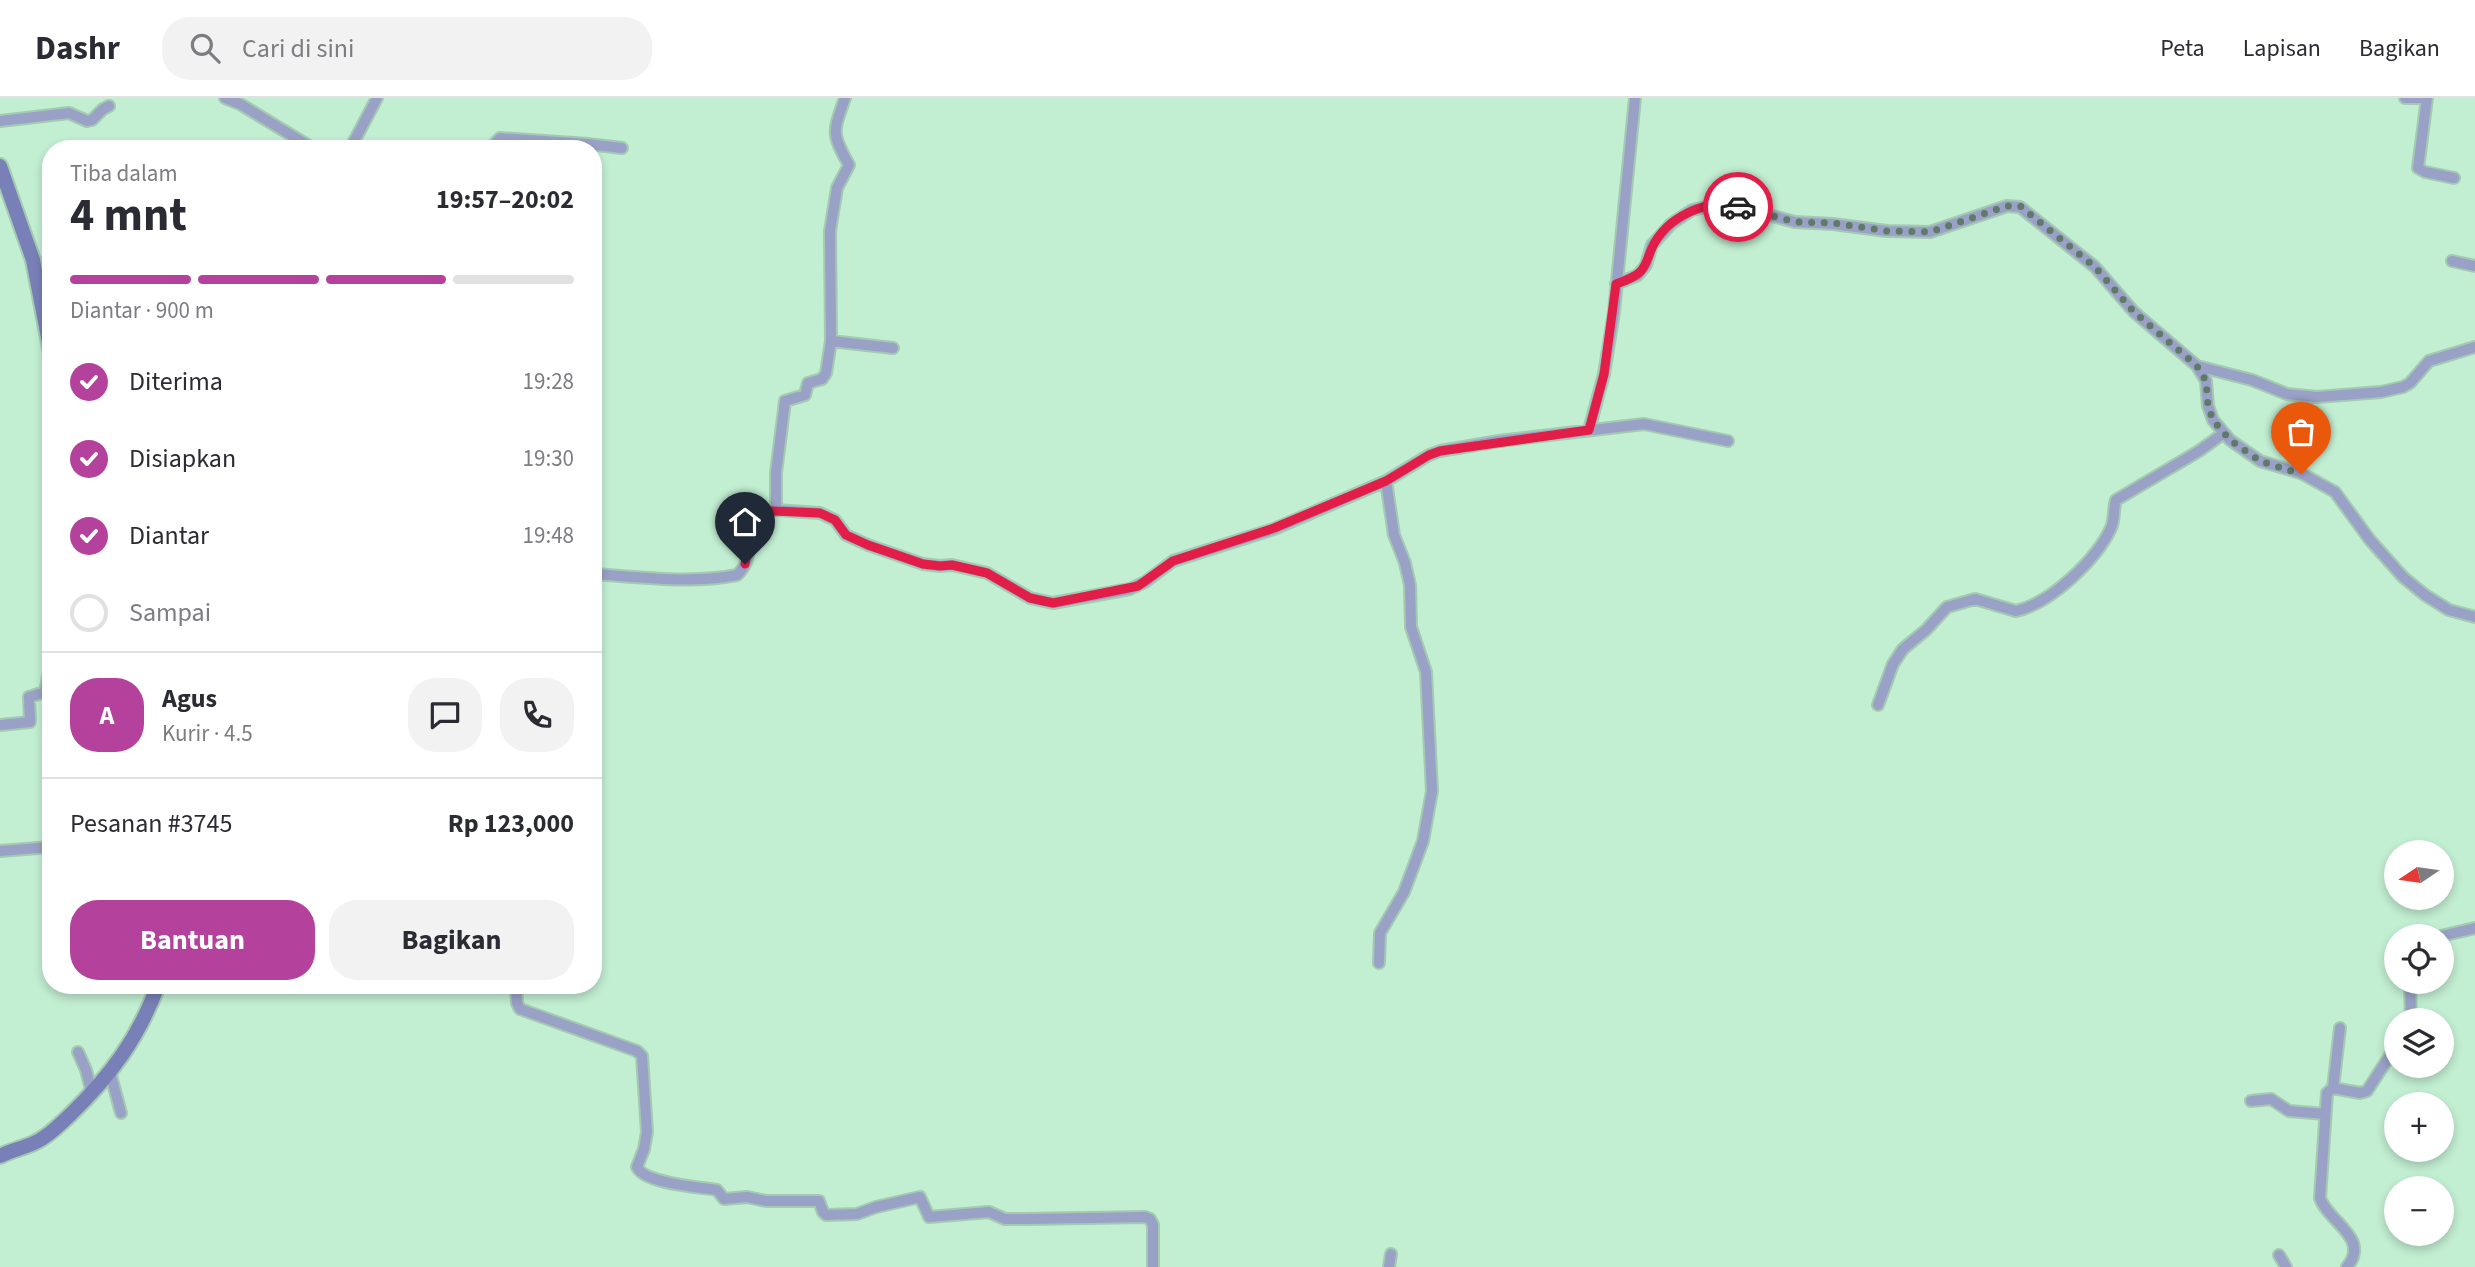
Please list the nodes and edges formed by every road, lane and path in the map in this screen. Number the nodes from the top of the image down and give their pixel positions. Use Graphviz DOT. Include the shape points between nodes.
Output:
graph roads {
  1 [pos="225,98"];
  2 [pos="377,98"];
  3 [pos="845,98"];
  4 [pos="1635,98"];
  5 [pos="2405,98"];
  6 [pos="2424,98"];
  7 [pos="108,106"];
  8 [pos="0,121"];
  9 [pos="299,140"];
  10 [pos="355,140"];
  11 [pos="498,140"];
  12 [pos="529,140"];
  13 [pos="602,146"];
  14 [pos="622,148"];
  15 [pos="0,166"];
  16 [pos="2455,178"];
  17 [pos="2452,261"];
  18 [pos="2475,266"];
  19 [pos="1616,284"];
  20 [pos="42,306"];
  21 [pos="831,341"];
  22 [pos="2475,346"];
  23 [pos="892,348"];
  24 [pos="2197,366"];
  25 [pos="1589,430"];
  26 [pos="2224,433"];
  27 [pos="1728,441"];
  28 [pos="1386,481"];
  29 [pos="776,510"];
  30 [pos="602,574"];
  31 [pos="2475,617"];
  32 [pos="42,693"];
  33 [pos="1878,705"];
  34 [pos="0,725"];
  35 [pos="42,848"];
  36 [pos="0,851"];
  37 [pos="2475,928"];
  38 [pos="2454,933"];
  39 [pos="1379,963"];
  40 [pos="154,994"];
  41 [pos="516,994"];
  42 [pos="2340,1028"];
  43 [pos="78,1052"];
  44 [pos="2384,1065"];
  45 [pos="110,1072"];
  46 [pos="2333,1088"];
  47 [pos="92,1093"];
  48 [pos="2251,1101"];
  49 [pos="121,1113"];
  50 [pos="2325,1114"];
  51 [pos="0,1156"];
  52 [pos="1391,1254"];
  53 [pos="2279,1255"];
  54 [pos="1153,1267"];
  55 [pos="1389,1267"];
  56 [pos="2286,1267"];
  57 [pos="2347,1267"];
  1 -- 9 [label="street"];
  2 -- 10 [label="street"];
  3 -- 21 [label="street" via="834,128 849,165 837,188 830,232"];
  4 -- 19 [label="street"];
  5 -- 6 [label="street"];
  6 -- 16 [label="street" via="2418,167"];
  7 -- 8 [label="street" via="87,121 69,113"];
  11 -- 12 [label="street"];
  13 -- 14 [label="street"];
  15 -- 20 [label="main road" via="33,260"];
  17 -- 18 [label="street"];
  19 -- 24 [label="street" via="1638,275 1652,246 1671,224 1706,206 1725,203 1795,222 1930,232 2007,206 2020,206 2095,267 2134,312"];
  19 -- 25 [label="street" via="1604,374"];
  21 -- 23 [label="street"];
  21 -- 29 [label="street" via="822,379 808,383 805,395 785,401"];
  22 -- 24 [label="street" via="2429,361 2403,387 2317,397 2287,394"];
  24 -- 26 [label="street" via="2206,381 2210,412"];
  25 -- 27 [label="street" via="1643,424"];
  25 -- 28 [label="street" via="1440,451"];
  26 -- 31 [label="street" via="2249,456 2335,492 2403,577 2449,610"];
  26 -- 33 [label="street" via="2116,500 2111,528 2071,579 2051,595 2017,611 1975,598 1947,607 1903,649"];
  28 -- 29 [label="street" via="1253,537 1173,561 1130,589 1053,603 1030,598 987,573 923,564 868,545 846,535 835,520 820,513"];
  28 -- 39 [label="street" via="1394,535 1410,585 1411,627 1426,672 1432,791 1423,841 1404,892 1380,933"];
  29 -- 30 [label="street" via="748,510 749,544 737,575 677,581"];
  32 -- 34 [label="street" via="29,697 30,722"];
  35 -- 36 [label="street"];
  37 -- 38 [label="street"];
  40 -- 45 [label="main road" via="132,1041"];
  41 -- 54 [label="street" via="520,1009 642,1056 647,1132 637,1167 643,1174 718,1190 724,1199 819,1201 826,1215 857,1213 920,1197 929,1217 989,1212 1005,1219 1144,1217 1153,1225"];
  42 -- 46 [label="street"];
  43 -- 47 [label="street"];
  44 -- 46 [label="street" via="2367,1091"];
  45 -- 47 [label="main road"];
  45 -- 49 [label="street"];
  46 -- 50 [label="street" via="2327,1093"];
  47 -- 51 [label="main road" via="43,1138"];
  48 -- 50 [label="street" via="2271,1099 2289,1111"];
  50 -- 57 [label="street" via="2320,1198 2354,1244 2355,1255"];
  52 -- 55 [label="street"];
  53 -- 56 [label="street"];
}
